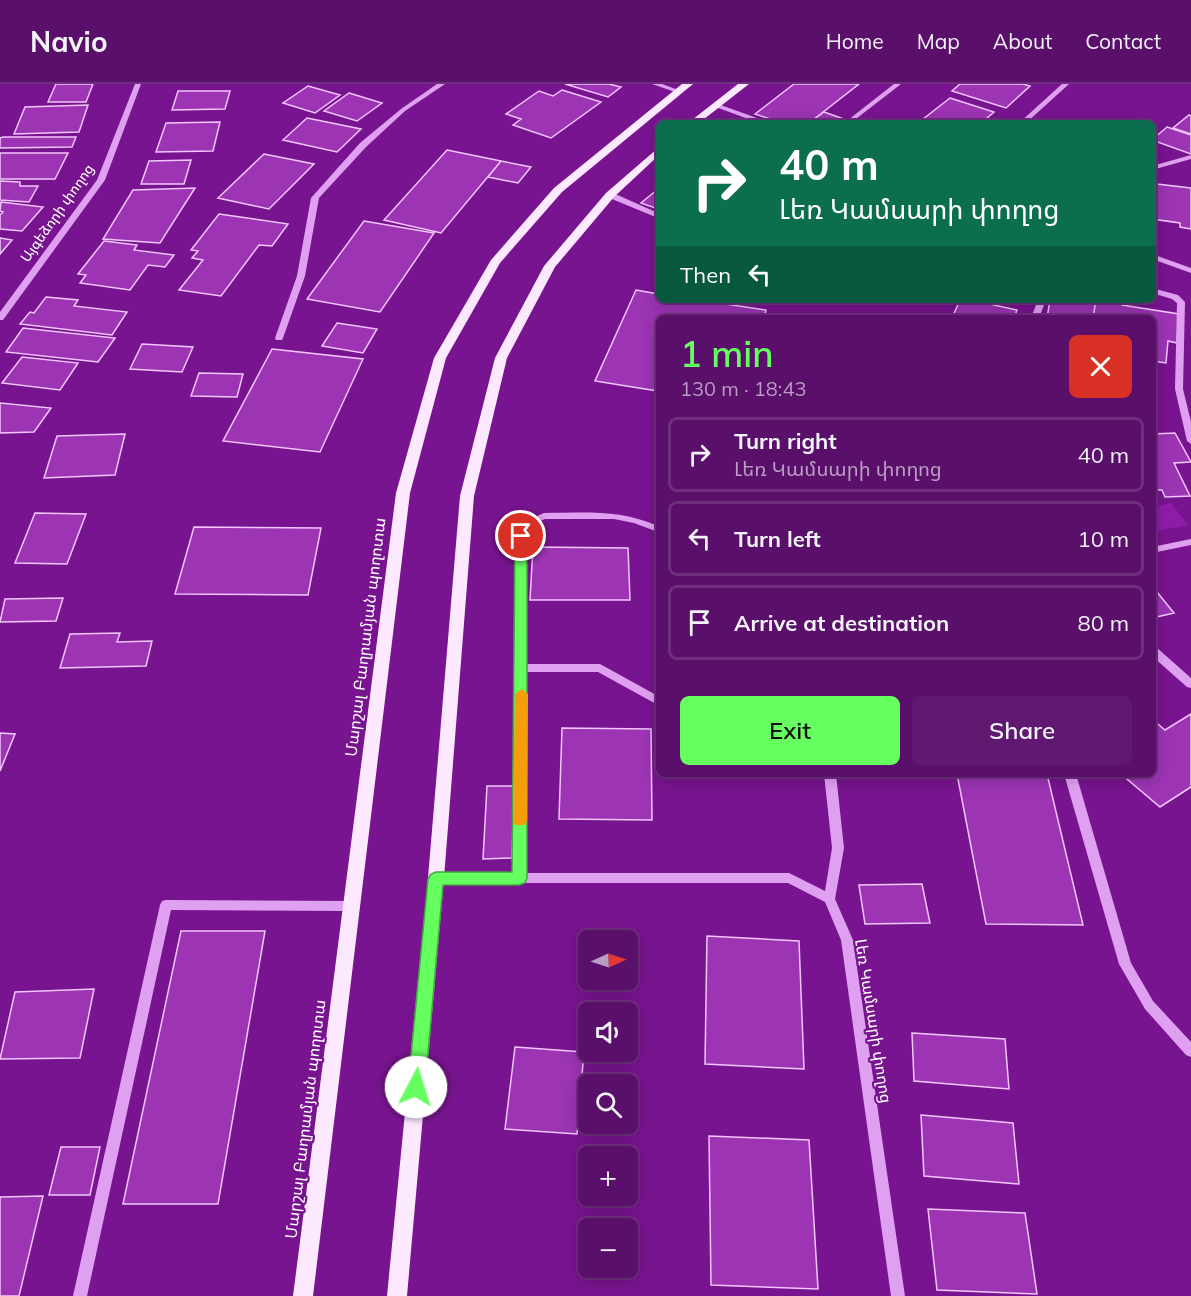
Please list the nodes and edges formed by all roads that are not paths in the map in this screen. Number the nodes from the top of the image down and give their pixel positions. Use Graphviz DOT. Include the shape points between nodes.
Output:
graph roads {
  1 [pos="138,84"];
  2 [pos="442,84"];
  3 [pos="655,84"];
  4 [pos="744,84"];
  5 [pos="898,84"];
  6 [pos="1066,84"];
  7 [pos="683,88"];
  8 [pos="715,105"];
  9 [pos="697,120"];
  10 [pos="758,120"];
  11 [pos="851,120"];
  12 [pos="1025,120"];
  13 [pos="656,153"];
  14 [pos="1191,157"];
  15 [pos="1156,167"];
  16 [pos="610,195"];
  17 [pos="656,215"];
  18 [pos="1156,258"];
  19 [pos="1191,271"];
  20 [pos="1156,291"];
  21 [pos="0,318"];
  22 [pos="279,338"];
  23 [pos="1191,441"];
  24 [pos="656,528"];
  25 [pos="1191,542"];
  26 [pos="1156,549"];
  27 [pos="1156,653"];
  28 [pos="522,668"];
  29 [pos="1191,684"];
  30 [pos="656,700"];
  31 [pos="832,777"];
  32 [pos="1071,777"];
  33 [pos="519,878"];
  34 [pos="436,879"];
  35 [pos="829,899"];
  36 [pos="350,906"];
  37 [pos="1191,1051"];
  38 [pos="80,1296"];
  39 [pos="303,1296"];
  40 [pos="397,1296"];
  41 [pos="898,1296"];
  1 -- 21 [label="street, Այգեձորի փողոց" via="101,180"];
  2 -- 22 [label="street" via="403,110 363,145 315,198 301,276"];
  3 -- 7 [label="street"];
  4 -- 8 [label="main road"];
  5 -- 11 [label="street"];
  6 -- 12 [label="street"];
  7 -- 36 [label="main road, Մարշալ Բաղրամյան պողոտա" via="558,190 495,262 440,358 403,494"];
  8 -- 9 [label="main road"];
  8 -- 10 [label="street"];
  13 -- 16 [label="main road"];
  14 -- 15 [label="street"];
  16 -- 17 [label="street"];
  16 -- 34 [label="main road" via="550,266 501,358 467,496"];
  18 -- 19 [label="street"];
  20 -- 23 [label="street" via="1180,302 1179,389"];
  24 -- 28 [label="street" via="614,516 544,516 529,523 521,536"];
  25 -- 26 [label="street"];
  27 -- 29 [label="street"];
  28 -- 30 [label="street" via="600,668"];
  28 -- 33 [label="street"];
  31 -- 35 [label="street" via="838,848"];
  32 -- 37 [label="street" via="1125,964 1149,1005"];
  33 -- 34 [label="street"];
  33 -- 35 [label="street" via="789,878"];
  34 -- 40 [label="main road"];
  35 -- 41 [label="street, Լեռ Կամսարի փողոց" via="847,940"];
  36 -- 38 [label="street" via="166,905"];
  36 -- 39 [label="main road, Մարշալ Բաղրամյան պողոտա"];
}
